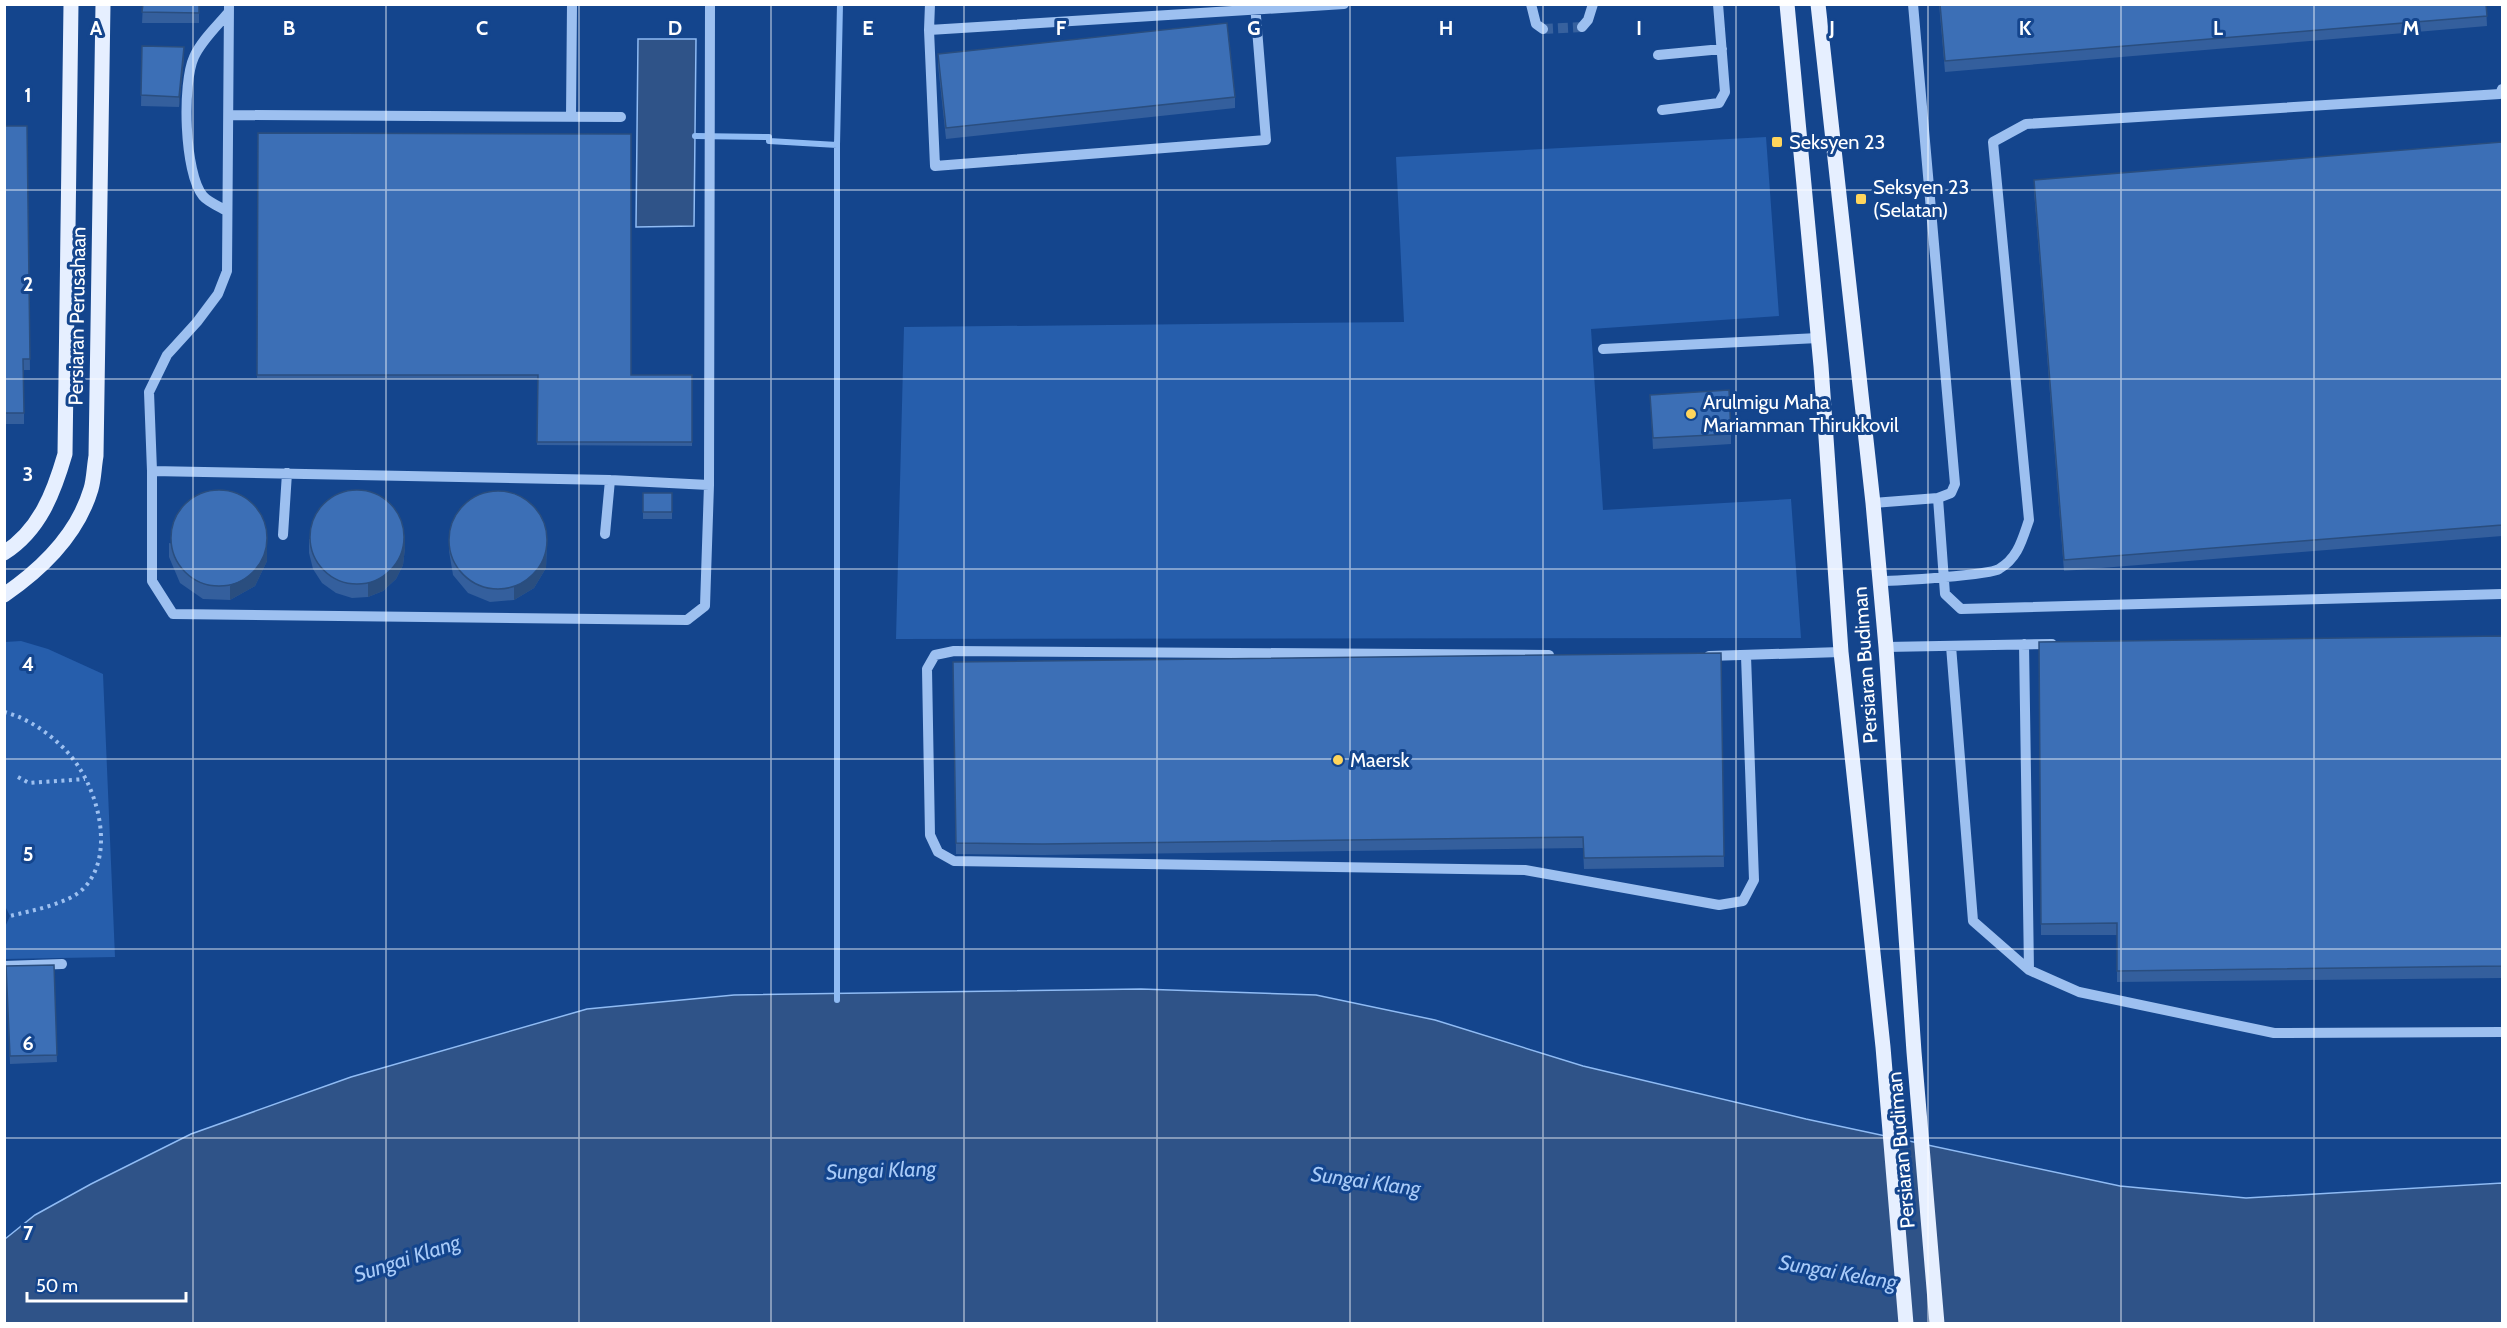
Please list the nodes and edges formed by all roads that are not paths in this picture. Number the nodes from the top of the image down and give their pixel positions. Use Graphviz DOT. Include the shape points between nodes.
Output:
graph roads {
  1 [pos="71,4"];
  2 [pos="103,4"];
  3 [pos="572,4"];
  4 [pos="710,4"];
  5 [pos="930,4"];
  6 [pos="1344,4"];
  7 [pos="1531,4"];
  8 [pos="1593,4"];
  9 [pos="1718,4"];
  10 [pos="1787,4"];
  11 [pos="1818,4"];
  12 [pos="1913,4"];
  13 [pos="1256,7"];
  14 [pos="228,9"];
  15 [pos="1582,27"];
  16 [pos="1543,29"];
  17 [pos="929,30"];
  18 [pos="1722,49"];
  19 [pos="1658,56"];
  20 [pos="2502,89"];
  21 [pos="1662,110"];
  22 [pos="230,115"];
  23 [pos="571,117"];
  24 [pos="621,117"];
  25 [pos="227,211"];
  26 [pos="1818,338"];
  27 [pos="1603,349"];
  28 [pos="152,471"];
  29 [pos="287,473"];
  30 [pos="610,480"];
  31 [pos="709,484"];
  32 [pos="1938,498"];
  33 [pos="1874,503"];
  34 [pos="605,534"];
  35 [pos="283,535"];
  36 [pos="4,553"];
  37 [pos="1942,576"];
  38 [pos="1880,581"];
  39 [pos="2502,594"];
  40 [pos="4,595"];
  41 [pos="2024,644"];
  42 [pos="2060,644"];
  43 [pos="1951,646"];
  44 [pos="1886,647"];
  45 [pos="1841,652"];
  46 [pos="1557,655"];
  47 [pos="1699,656"];
  48 [pos="1746,656"];
  49 [pos="62,964"];
  50 [pos="4,966"];
  51 [pos="2030,970"];
  52 [pos="2502,1032"];
  53 [pos="1906,1323"];
  54 [pos="1937,1323"];
  1 -- 36 [label="main road, Persiaran Perusahaan" via="65,454 54,491 36,523"];
  2 -- 40 [label="main road, Persiaran Perusahaan" via="96,456 91,488 64,543"];
  3 -- 23 [label="lane"];
  4 -- 31 [label="lane"];
  5 -- 17 [label="lane"];
  6 -- 13 [label="lane"];
  7 -- 16 [label="lane" via="1536,24"];
  8 -- 15 [label="lane"];
  9 -- 18 [label="lane"];
  10 -- 26 [label="main road, Persiaran Budiman"];
  11 -- 33 [label="main road, Persiaran Budiman"];
  12 -- 32 [label="lane" via="1955,484 1951,493"];
  13 -- 17 [label="lane"];
  13 -- 17 [label="lane" via="1266,140 935,166"];
  14 -- 22 [label="lane"];
  14 -- 25 [label="lane" via="194,54 188,74 188,151 192,173 204,197"];
  18 -- 19 [label="lane"];
  18 -- 21 [label="lane" via="1725,92 1719,104"];
  20 -- 37 [label="lane" via="2500,94 2026,124 1992,142 2029,520 2019,552 1998,571"];
  22 -- 23 [label="lane"];
  22 -- 25 [label="lane"];
  23 -- 24 [label="lane"];
  25 -- 28 [label="lane" via="227,271 218,294 168,355 149,392"];
  26 -- 27 [label="lane"];
  26 -- 45 [label="main road, Persiaran Budiman"];
  28 -- 29 [label="lane"];
  28 -- 31 [label="lane" via="152,580 173,614 687,620 705,606"];
  29 -- 30 [label="lane"];
  29 -- 35 [label="lane"];
  30 -- 31 [label="lane"];
  30 -- 34 [label="lane"];
  32 -- 33 [label="lane"];
  32 -- 37 [label="lane"];
  33 -- 38 [label="main road, Persiaran Budiman"];
  37 -- 38 [label="lane"];
  37 -- 39 [label="lane" via="1945,594 1961,609"];
  38 -- 44 [label="main road, Persiaran Budiman"];
  41 -- 42 [label="lane"];
  41 -- 43 [label="lane"];
  41 -- 51 [label="lane"];
  43 -- 44 [label="lane"];
  43 -- 51 [label="lane" via="1973,921"];
  44 -- 54 [label="main road, Persiaran Budiman"];
  45 -- 48 [label="lane"];
  45 -- 53 [label="main road, Persiaran Budiman" via="1883,1047"];
  46 -- 48 [label="lane" via="954,651 935,655 927,669 930,835 938,852 954,861 1525,870 1719,905 1743,901 1754,880"];
  47 -- 48 [label="lane"];
  49 -- 50 [label="lane"];
  51 -- 52 [label="lane" via="2079,992 2274,1033"];
}
